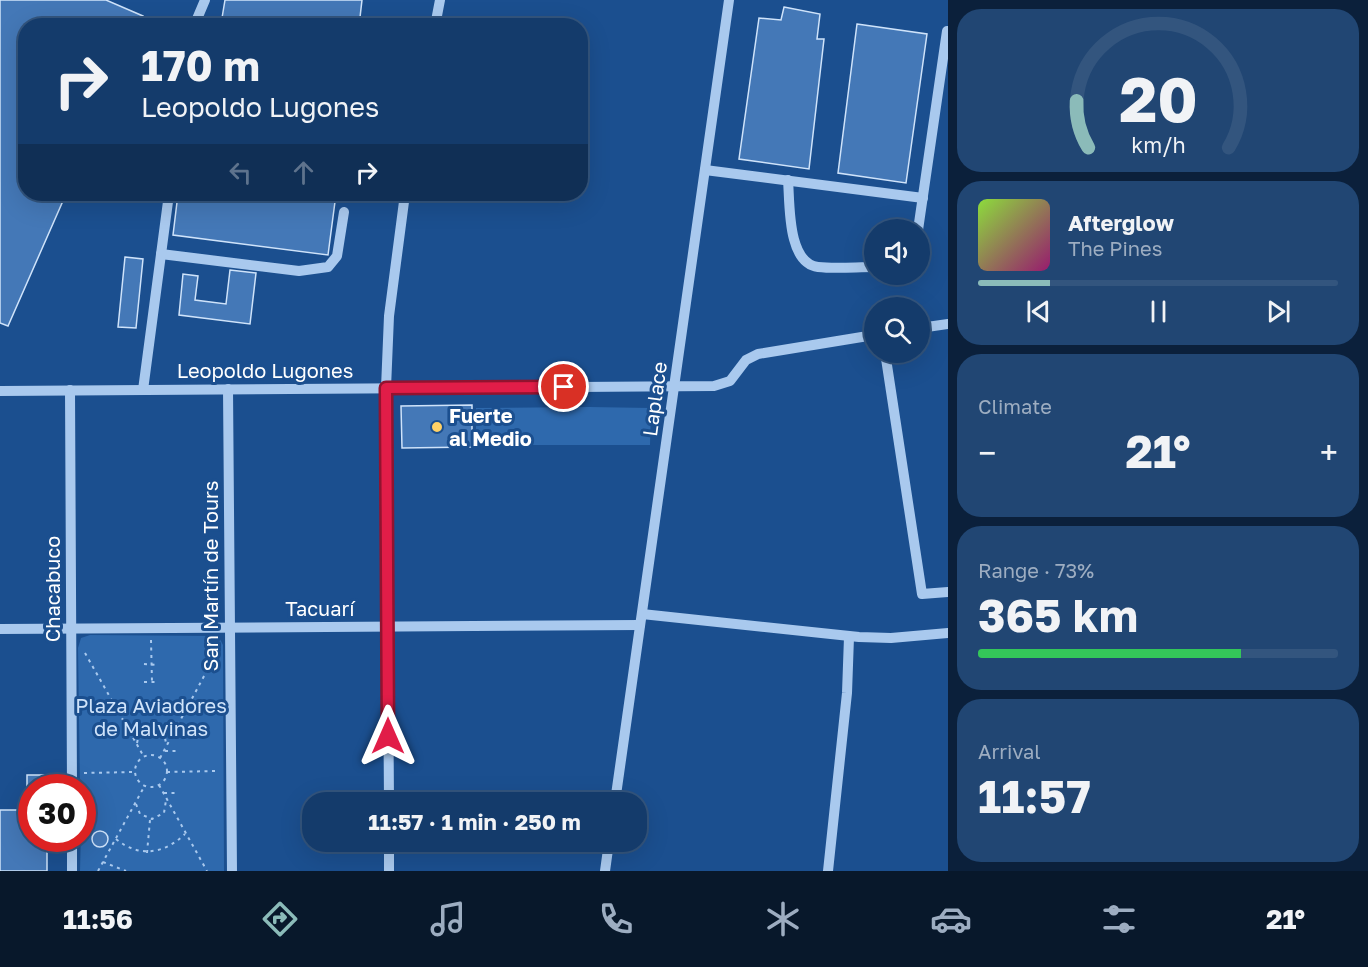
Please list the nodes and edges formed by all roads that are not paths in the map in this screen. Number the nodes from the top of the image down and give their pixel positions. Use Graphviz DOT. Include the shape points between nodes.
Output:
graph roads {
  1 [pos="205,0"];
  2 [pos="440,0"];
  3 [pos="729,0"];
  4 [pos="197,18"];
  5 [pos="437,18"];
  6 [pos="947,31"];
  7 [pos="705,170"];
  8 [pos="788,180"];
  9 [pos="923,198"];
  10 [pos="168,201"];
  11 [pos="404,201"];
  12 [pos="344,212"];
  13 [pos="920,219"];
  14 [pos="161,254"];
  15 [pos="864,267"];
  16 [pos="948,324"];
  17 [pos="930,327"];
  18 [pos="864,336"];
  19 [pos="887,363"];
  20 [pos="675,386"];
  21 [pos="386,388"];
  22 [pos="228,389"];
  23 [pos="69,390"];
  24 [pos="143,390"];
  25 [pos="0,391"];
  26 [pos="948,592"];
  27 [pos="641,619"];
  28 [pos="230,627"];
  29 [pos="388,627"];
  30 [pos="71,628"];
  31 [pos="0,629"];
  32 [pos="948,633"];
  33 [pos="849,637"];
  34 [pos="72,774"];
  35 [pos="389,792"];
  36 [pos="616,792"];
  37 [pos="72,852"];
  38 [pos="389,852"];
  39 [pos="608,852"];
  40 [pos="72,871"];
  41 [pos="232,871"];
  42 [pos="389,871"];
  43 [pos="605,871"];
  44 [pos="828,871"];
  1 -- 4 [label="street"];
  2 -- 5 [label="street"];
  3 -- 7 [label="street, Laplace"];
  6 -- 9 [label="street"];
  7 -- 8 [label="street"];
  7 -- 20 [label="street, Laplace"];
  8 -- 9 [label="street"];
  8 -- 15 [label="street" via="794,247 802,259 815,267"];
  9 -- 13 [label="street"];
  10 -- 14 [label="street"];
  11 -- 21 [label="street" via="389,316"];
  12 -- 14 [label="street" via="337,256 328,267 299,271"];
  14 -- 24 [label="street"];
  16 -- 17 [label="street"];
  18 -- 20 [label="street, Leopoldo Lugones" via="758,354 746,360 730,381 714,386"];
  19 -- 26 [label="street" via="922,594"];
  20 -- 21 [label="street, Leopoldo Lugones"];
  20 -- 27 [label="street, Laplace"];
  21 -- 22 [label="street, Leopoldo Lugones"];
  21 -- 29 [label="street"];
  22 -- 24 [label="street, Leopoldo Lugones"];
  22 -- 28 [label="street, San Martín de Tours"];
  23 -- 24 [label="street, Leopoldo Lugones"];
  23 -- 25 [label="street, Leopoldo Lugones"];
  23 -- 30 [label="street, Chacabuco"];
  27 -- 29 [label="street, Tacuarí"];
  27 -- 33 [label="street, Tacuarí"];
  27 -- 36 [label="street, Laplace"];
  28 -- 29 [label="street, Tacuarí"];
  28 -- 30 [label="street, Tacuarí"];
  28 -- 41 [label="street, San Martín de Tours"];
  29 -- 35 [label="street"];
  30 -- 31 [label="street, Tacuarí"];
  30 -- 34 [label="street, Chacabuco"];
  32 -- 33 [label="street, Tacuarí"];
  33 -- 44 [label="street" via="847,693"];
  37 -- 40 [label="street"];
  38 -- 42 [label="street"];
  39 -- 43 [label="street"];
}
